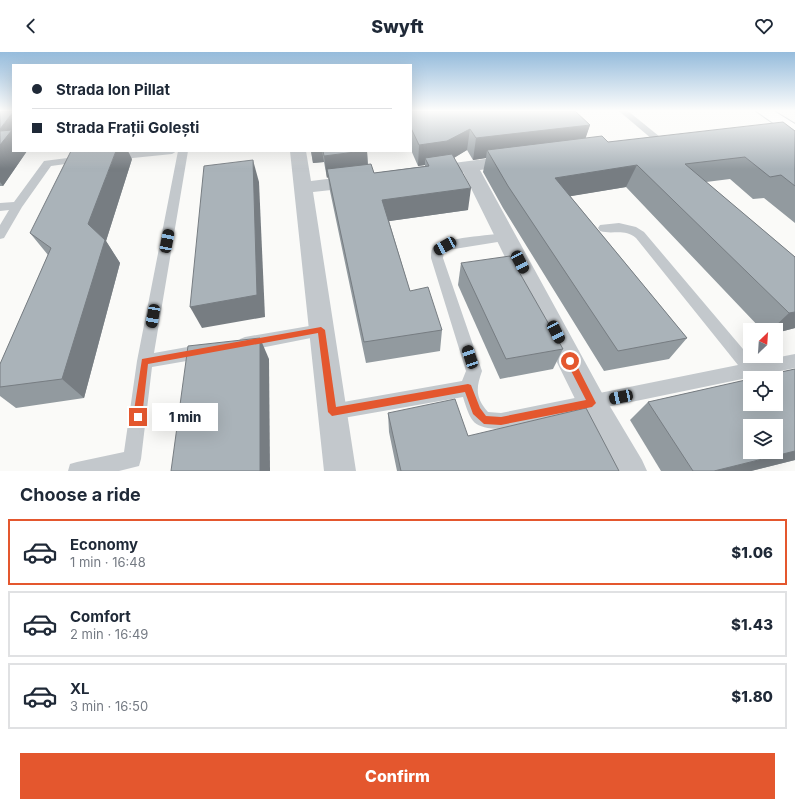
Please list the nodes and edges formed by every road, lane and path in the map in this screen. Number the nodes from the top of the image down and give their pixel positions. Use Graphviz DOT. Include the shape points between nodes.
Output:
graph roads {
  1 [pos="652,131"];
  2 [pos="669,142"];
  3 [pos="640,145"];
  4 [pos="161,152"];
  5 [pos="183,152"];
  6 [pos="298,152"];
  7 [pos="529,159"];
  8 [pos="469,166"];
  9 [pos="415,173"];
  10 [pos="377,178"];
  11 [pos="302,188"];
  12 [pos="17,206"];
  13 [pos="0,207"];
  14 [pos="604,228"];
  15 [pos="0,235"];
  16 [pos="506,237"];
  17 [pos="321,330"];
  18 [pos="144,361"];
  19 [pos="795,361"];
  20 [pos="750,369"];
  21 [pos="468,388"];
  22 [pos="592,403"];
  23 [pos="332,412"];
  24 [pos="77,471"];
  25 [pos="340,471"];
  26 [pos="631,471"];
  1 -- 2 [label="lane"];
  2 -- 3 [label="street"];
  4 -- 12 [label="lane" via="48,163"];
  5 -- 18 [label="lane"];
  6 -- 11 [label="street"];
  7 -- 8 [label="street"];
  8 -- 9 [label="street"];
  8 -- 16 [label="street"];
  10 -- 11 [label="street"];
  11 -- 17 [label="street"];
  12 -- 13 [label="lane"];
  12 -- 15 [label="lane"];
  14 -- 20 [label="lane" via="621,226 633,229 640,235"];
  16 -- 21 [label="lane" via="445,246 438,250 437,258 474,371"];
  16 -- 22 [label="street"];
  17 -- 18 [label="lane"];
  17 -- 23 [label="street"];
  18 -- 24 [label="lane" via="132,459"];
  19 -- 20 [label="lane"];
  20 -- 22 [label="lane"];
  21 -- 22 [label="lane" via="476,411 484,420 501,421"];
  21 -- 23 [label="lane"];
  22 -- 26 [label="street"];
  23 -- 25 [label="street"];
}
